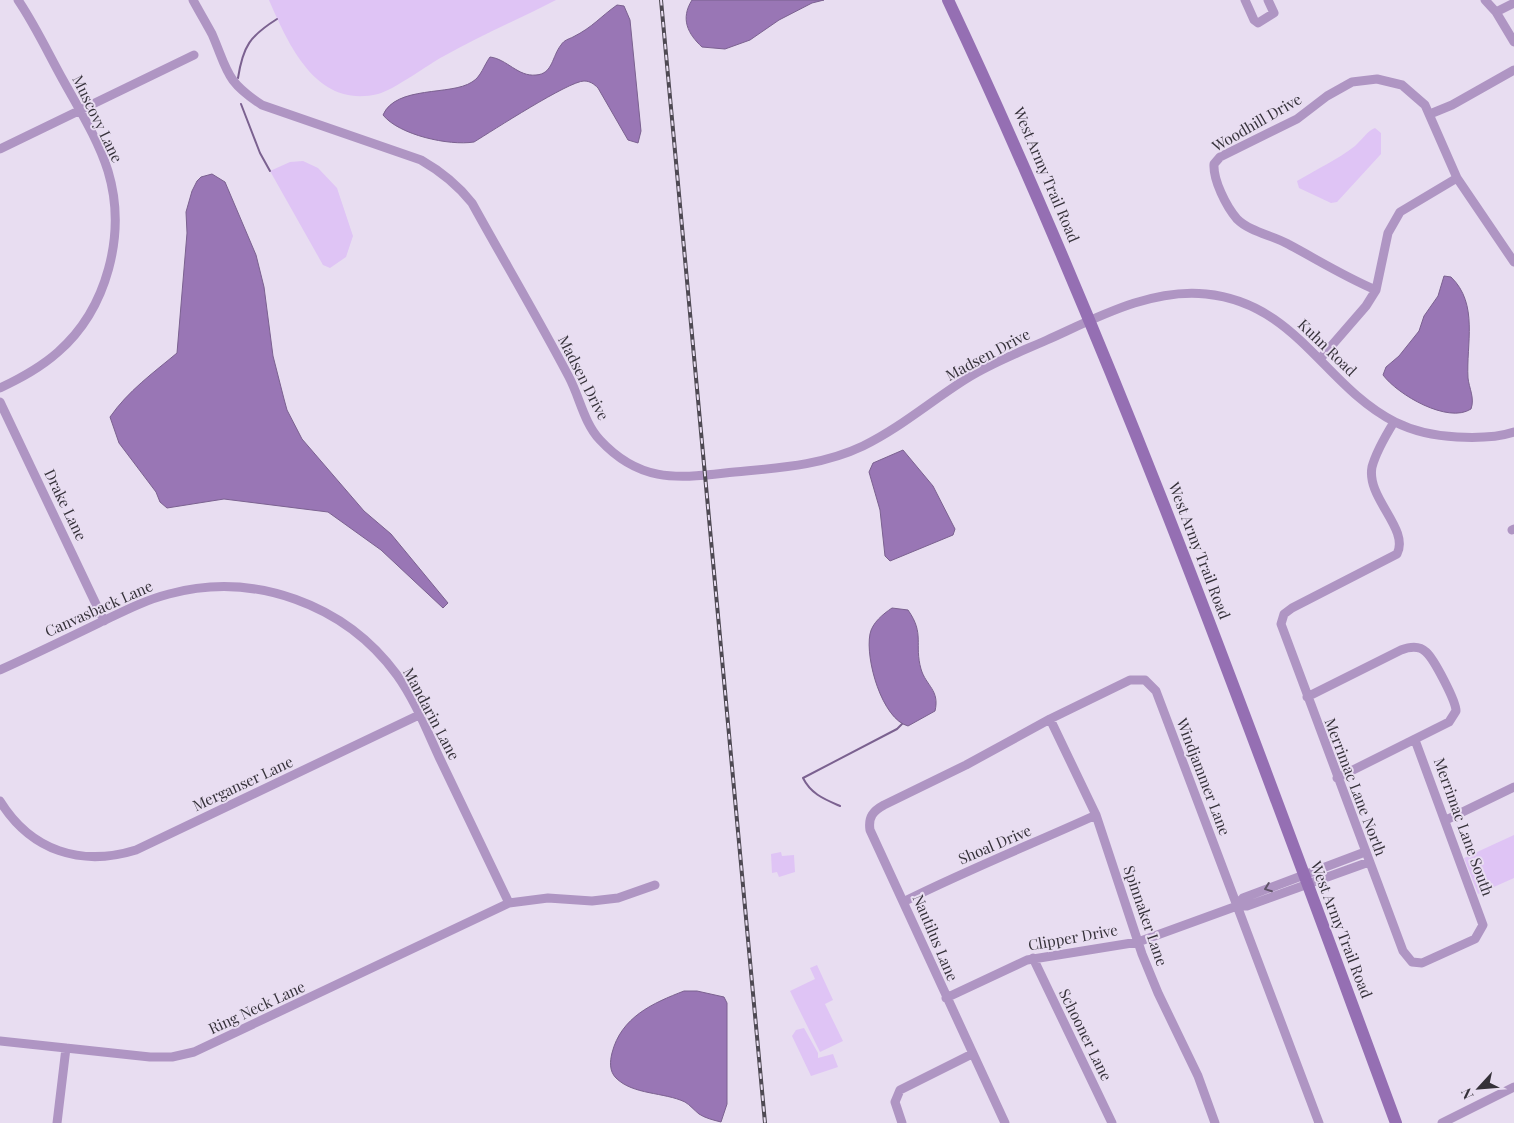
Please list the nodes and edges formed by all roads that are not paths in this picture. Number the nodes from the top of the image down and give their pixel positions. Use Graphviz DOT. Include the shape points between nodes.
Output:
graph roads {
  1 [pos="18,0"];
  2 [pos="193,0"];
  3 [pos="948,0"];
  4 [pos="1245,0"];
  5 [pos="1268,0"];
  6 [pos="1485,0"];
  7 [pos="1514,3"];
  8 [pos="1496,12"];
  9 [pos="1514,42"];
  10 [pos="194,55"];
  11 [pos="1514,70"];
  12 [pos="79,110"];
  13 [pos="1430,114"];
  14 [pos="0,149"];
  15 [pos="1457,178"];
  16 [pos="1514,262"];
  17 [pos="1376,290"];
  18 [pos="1090,321"];
  19 [pos="1320,359"];
  20 [pos="0,388"];
  21 [pos="0,402"];
  22 [pos="1394,422"];
  23 [pos="1514,432"];
  24 [pos="213,586"];
  25 [pos="104,620"];
  26 [pos="0,670"];
  27 [pos="1307,697"];
  28 [pos="419,716"];
  29 [pos="1050,719"];
  30 [pos="1415,740"];
  31 [pos="1337,778"];
  32 [pos="920,787"];
  33 [pos="1514,787"];
  34 [pos="0,801"];
  35 [pos="1096,815"];
  36 [pos="1446,820"];
  37 [pos="1365,852"];
  38 [pos="1369,862"];
  39 [pos="1305,880"];
  40 [pos="655,885"];
  41 [pos="905,902"];
  42 [pos="508,903"];
  43 [pos="1237,906"];
  44 [pos="1138,942"];
  45 [pos="1033,958"];
  46 [pos="1412,962"];
  47 [pos="946,998"];
  48 [pos="0,1041"];
  49 [pos="66,1048"];
  50 [pos="972,1054"];
  51 [pos="1514,1087"];
  52 [pos="57,1123"];
  53 [pos="902,1123"];
  54 [pos="1006,1123"];
  55 [pos="1112,1123"];
  56 [pos="1215,1123"];
  57 [pos="1319,1123"];
  58 [pos="1396,1123"];
  59 [pos="1442,1123"];
  1 -- 12 [label="street, Muscovy Lane"];
  2 -- 18 [label="street, Madsen Drive" via="212,35 228,76 245,94 262,105 421,160 459,187 472,203 572,381 587,420 598,438 632,466 650,473 667,477 704,476 795,466 839,456 882,436 973,375"];
  3 -- 18 [label="main road, West Army Trail Road" via="1024,162"];
  4 -- 5 [label="street" via="1258,23 1274,13"];
  6 -- 8 [label="street"];
  7 -- 8 [label="street"];
  8 -- 9 [label="street"];
  10 -- 12 [label="street"];
  11 -- 13 [label="street"];
  12 -- 14 [label="street"];
  12 -- 20 [label="street, Muscovy Lane" via="99,149 113,196 114,239 102,289 86,319 59,351 37,368"];
  13 -- 15 [label="street, Woodhill Drive"];
  13 -- 17 [label="street, Woodhill Drive" via="1402,85 1365,79 1340,88 1297,119 1220,157 1214,164 1213,174 1230,209 1244,224 1287,243 1344,277"];
  15 -- 16 [label="street, Woodhill Drive"];
  15 -- 17 [label="street" via="1400,212 1388,233"];
  17 -- 19 [label="street"];
  18 -- 19 [label="street, Kuhn Road" via="1162,296 1184,293 1234,298 1296,334"];
  18 -- 39 [label="main road, West Army Trail Road" via="1169,518"];
  19 -- 22 [label="street, Kuhn Road" via="1357,395"];
  21 -- 25 [label="street, Drake Lane"];
  22 -- 23 [label="street, Kuhn Road" via="1447,437 1503,436"];
  22 -- 27 [label="street, Merrimac Lane North" via="1372,468 1378,497 1399,538 1397,554 1292,608 1282,617 1284,636"];
  24 -- 25 [label="street, Canvasback Lane" via="167,594"];
  24 -- 28 [label="street, Mandarin Lane" via="276,592 334,617 378,652 397,676"];
  25 -- 26 [label="street, Canvasback Lane"];
  27 -- 30 [label="street" via="1406,648 1421,648 1427,652 1456,707 1449,722"];
  27 -- 31 [label="street, Merrimac Lane North"];
  28 -- 34 [label="street, Merganser Lane" via="136,850 102,857 60,852 34,838 11,818"];
  28 -- 42 [label="street, Mandarin Lane"];
  29 -- 32 [label="street, Windjammer Lane"];
  29 -- 35 [label="street, Spinnaker Lane"];
  29 -- 43 [label="street, Windjammer Lane" via="1130,680 1145,680 1154,686"];
  30 -- 31 [label="street"];
  30 -- 36 [label="street, Merrimac Lane South"];
  31 -- 37 [label="street, Merrimac Lane North"];
  32 -- 41 [label="street, Nautilus Lane" via="878,808 869,822"];
  33 -- 36 [label="street"];
  35 -- 41 [label="street, Shoal Drive"];
  35 -- 44 [label="street, Spinnaker Lane"];
  36 -- 46 [label="street, Merrimac Lane South" via="1483,925 1474,939 1426,962"];
  37 -- 38 [label="street, Merrimac Lane North"];
  37 -- 39 [label="street, Clipper Drive"];
  38 -- 39 [label="street, Clipper Drive"];
  38 -- 46 [label="street, Merrimac Lane North" via="1403,951"];
  39 -- 43 [label="street, Clipper Drive" via="1243,898"];
  39 -- 58 [label="main road, West Army Trail Road"];
  40 -- 42 [label="street, Ring Neck Lane" via="618,898 592,901 548,898"];
  41 -- 47 [label="street, Nautilus Lane"];
  42 -- 49 [label="street, Ring Neck Lane" via="194,1052 150,1057"];
  43 -- 44 [label="street, Clipper Drive"];
  43 -- 57 [label="street, Windjammer Lane"];
  44 -- 45 [label="street, Clipper Drive"];
  44 -- 56 [label="street, Spinnaker Lane" via="1158,993 1198,1076"];
  45 -- 47 [label="street, Clipper Drive"];
  45 -- 55 [label="street, Schooner Lane"];
  47 -- 50 [label="street, Nautilus Lane"];
  48 -- 49 [label="street, Ring Neck Lane"];
  49 -- 52 [label="street"];
  50 -- 53 [label="street" via="900,1090 895,1102"];
  50 -- 54 [label="street, Nautilus Lane"];
  51 -- 59 [label="street"];
}
